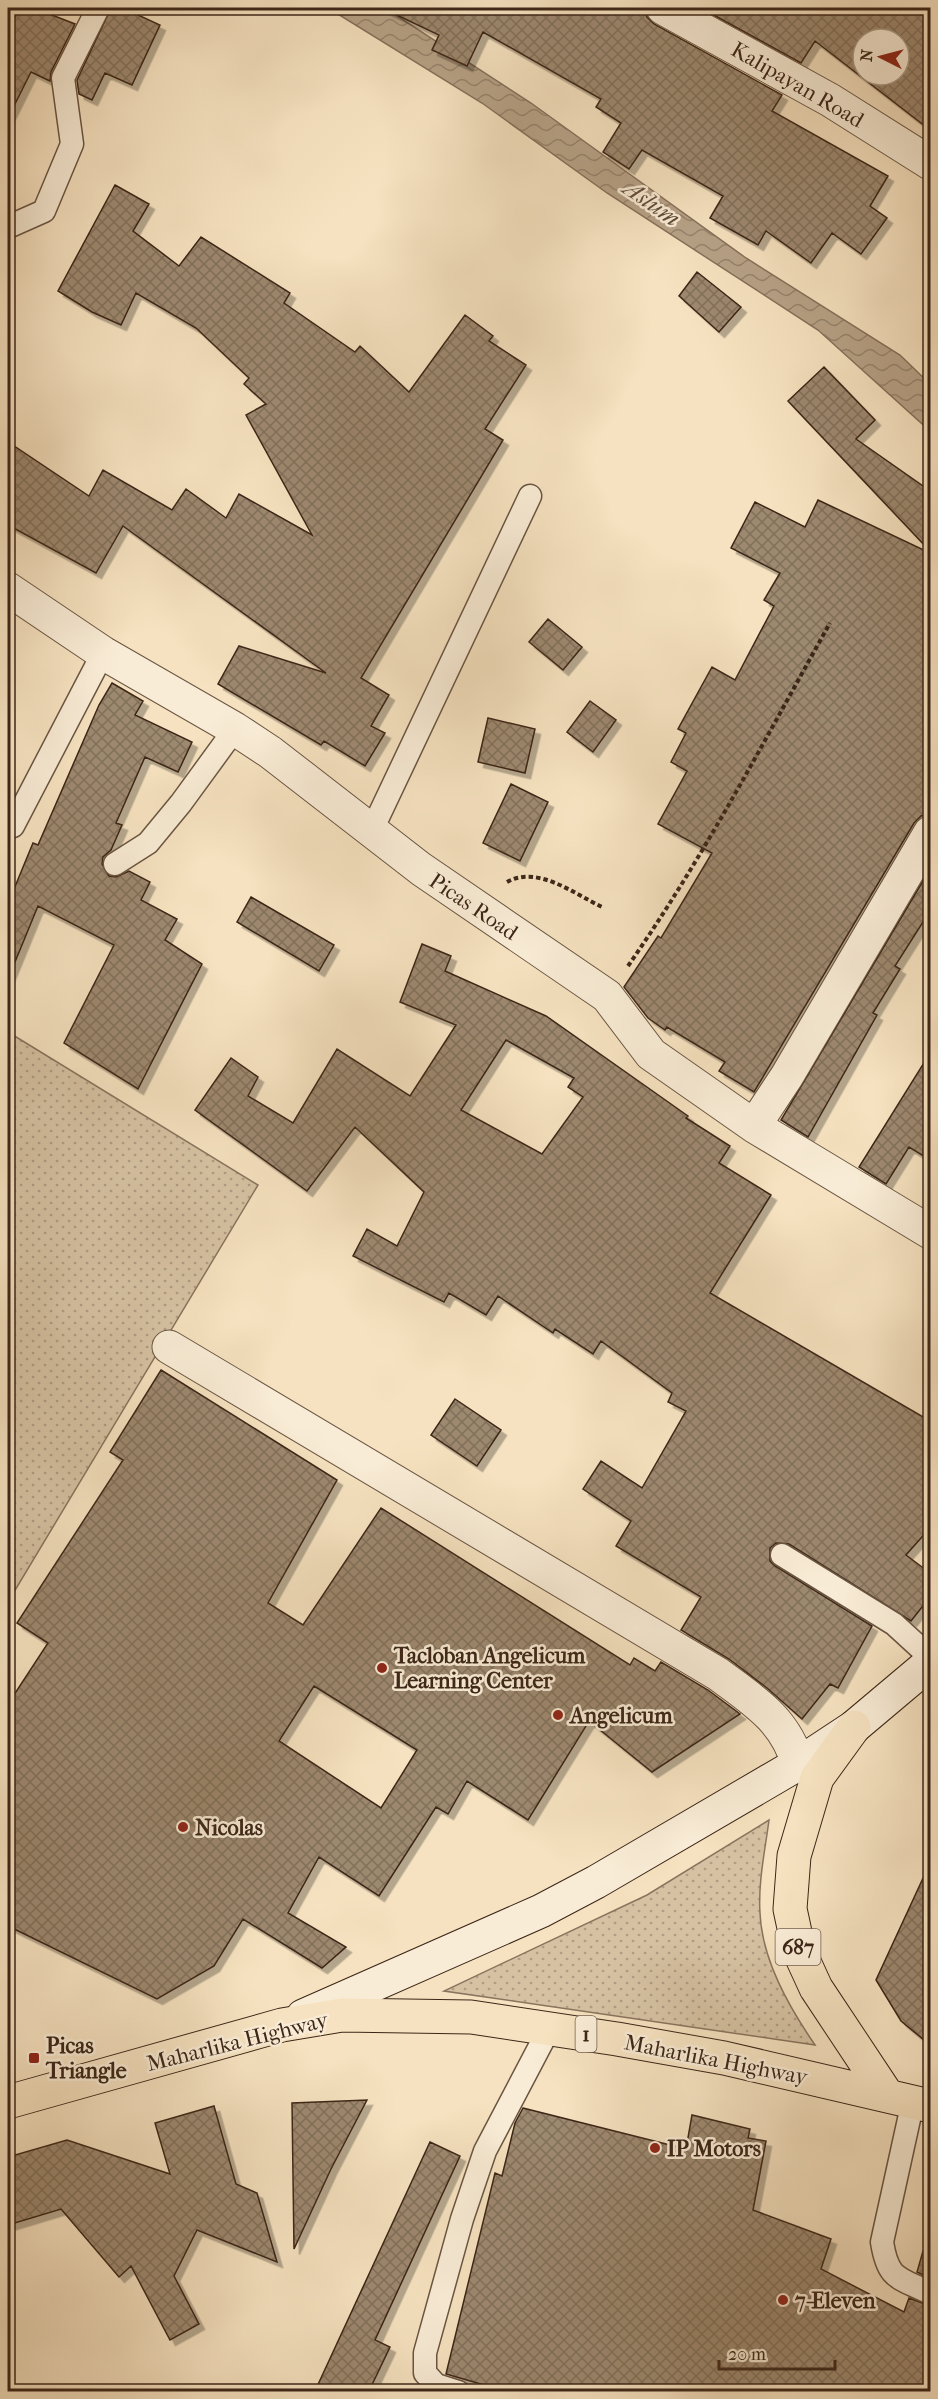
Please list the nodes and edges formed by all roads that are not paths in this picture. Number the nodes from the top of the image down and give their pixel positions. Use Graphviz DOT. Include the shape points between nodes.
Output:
graph roads {
  1 [pos="98,8"];
  2 [pos="677,11"];
  3 [pos="930,163"];
  4 [pos="8,227"];
  5 [pos="530,496"];
  6 [pos="8,589"];
  7 [pos="103,653"];
  8 [pos="235,729"];
  9 [pos="13,826"];
  10 [pos="371,832"];
  11 [pos="930,833"];
  12 [pos="115,864"];
  13 [pos="754,1126"];
  14 [pos="930,1232"];
  15 [pos="169,1347"];
  16 [pos="782,1555"];
  17 [pos="930,1657"];
  18 [pos="930,1663"];
  19 [pos="854,1727"];
  20 [pos="798,1764"];
  21 [pos="282,2025"];
  22 [pos="549,2029"];
  23 [pos="910,2101"];
  24 [pos="8,2102"];
  25 [pos="930,2293"];
  26 [pos="458,2391"];
  1 -- 4 [label="lane" via="63,78 72,144 44,211"];
  2 -- 3 [label="street, Kalipayan Road"];
  5 -- 10 [label="lane"];
  6 -- 7 [label="street, Picas Road"];
  7 -- 8 [label="street, Picas Road"];
  7 -- 9 [label="lane"];
  8 -- 10 [label="street, Picas Road"];
  8 -- 12 [label="lane" via="148,843"];
  10 -- 13 [label="street, Picas Road" via="607,996 651,1054"];
  11 -- 13 [label="street"];
  13 -- 14 [label="street, Picas Road"];
  15 -- 20 [label="street" via="718,1674 770,1713 792,1744"];
  16 -- 17 [label="lane" via="894,1624"];
  18 -- 19 [label="street, 687"];
  19 -- 20 [label="street, 687"];
  19 -- 23 [label="main road, 687" via="817,1778 794,1856 790,1909 799,1951 816,1988"];
  20 -- 21 [label="street, 687" via="541,1911"];
  21 -- 22 [label="main road, Maharlika Highway / 1" via="342,2015 471,2018"];
  21 -- 24 [label="main road, Maharlika Highway / 1"];
  22 -- 23 [label="main road, Maharlika Highway / 1" via="724,2058"];
  22 -- 26 [label="lane" via="485,2151 462,2219 426,2353 425,2373 436,2385"];
  23 -- 25 [label="lane" via="882,2242 885,2262 892,2274"];
}
